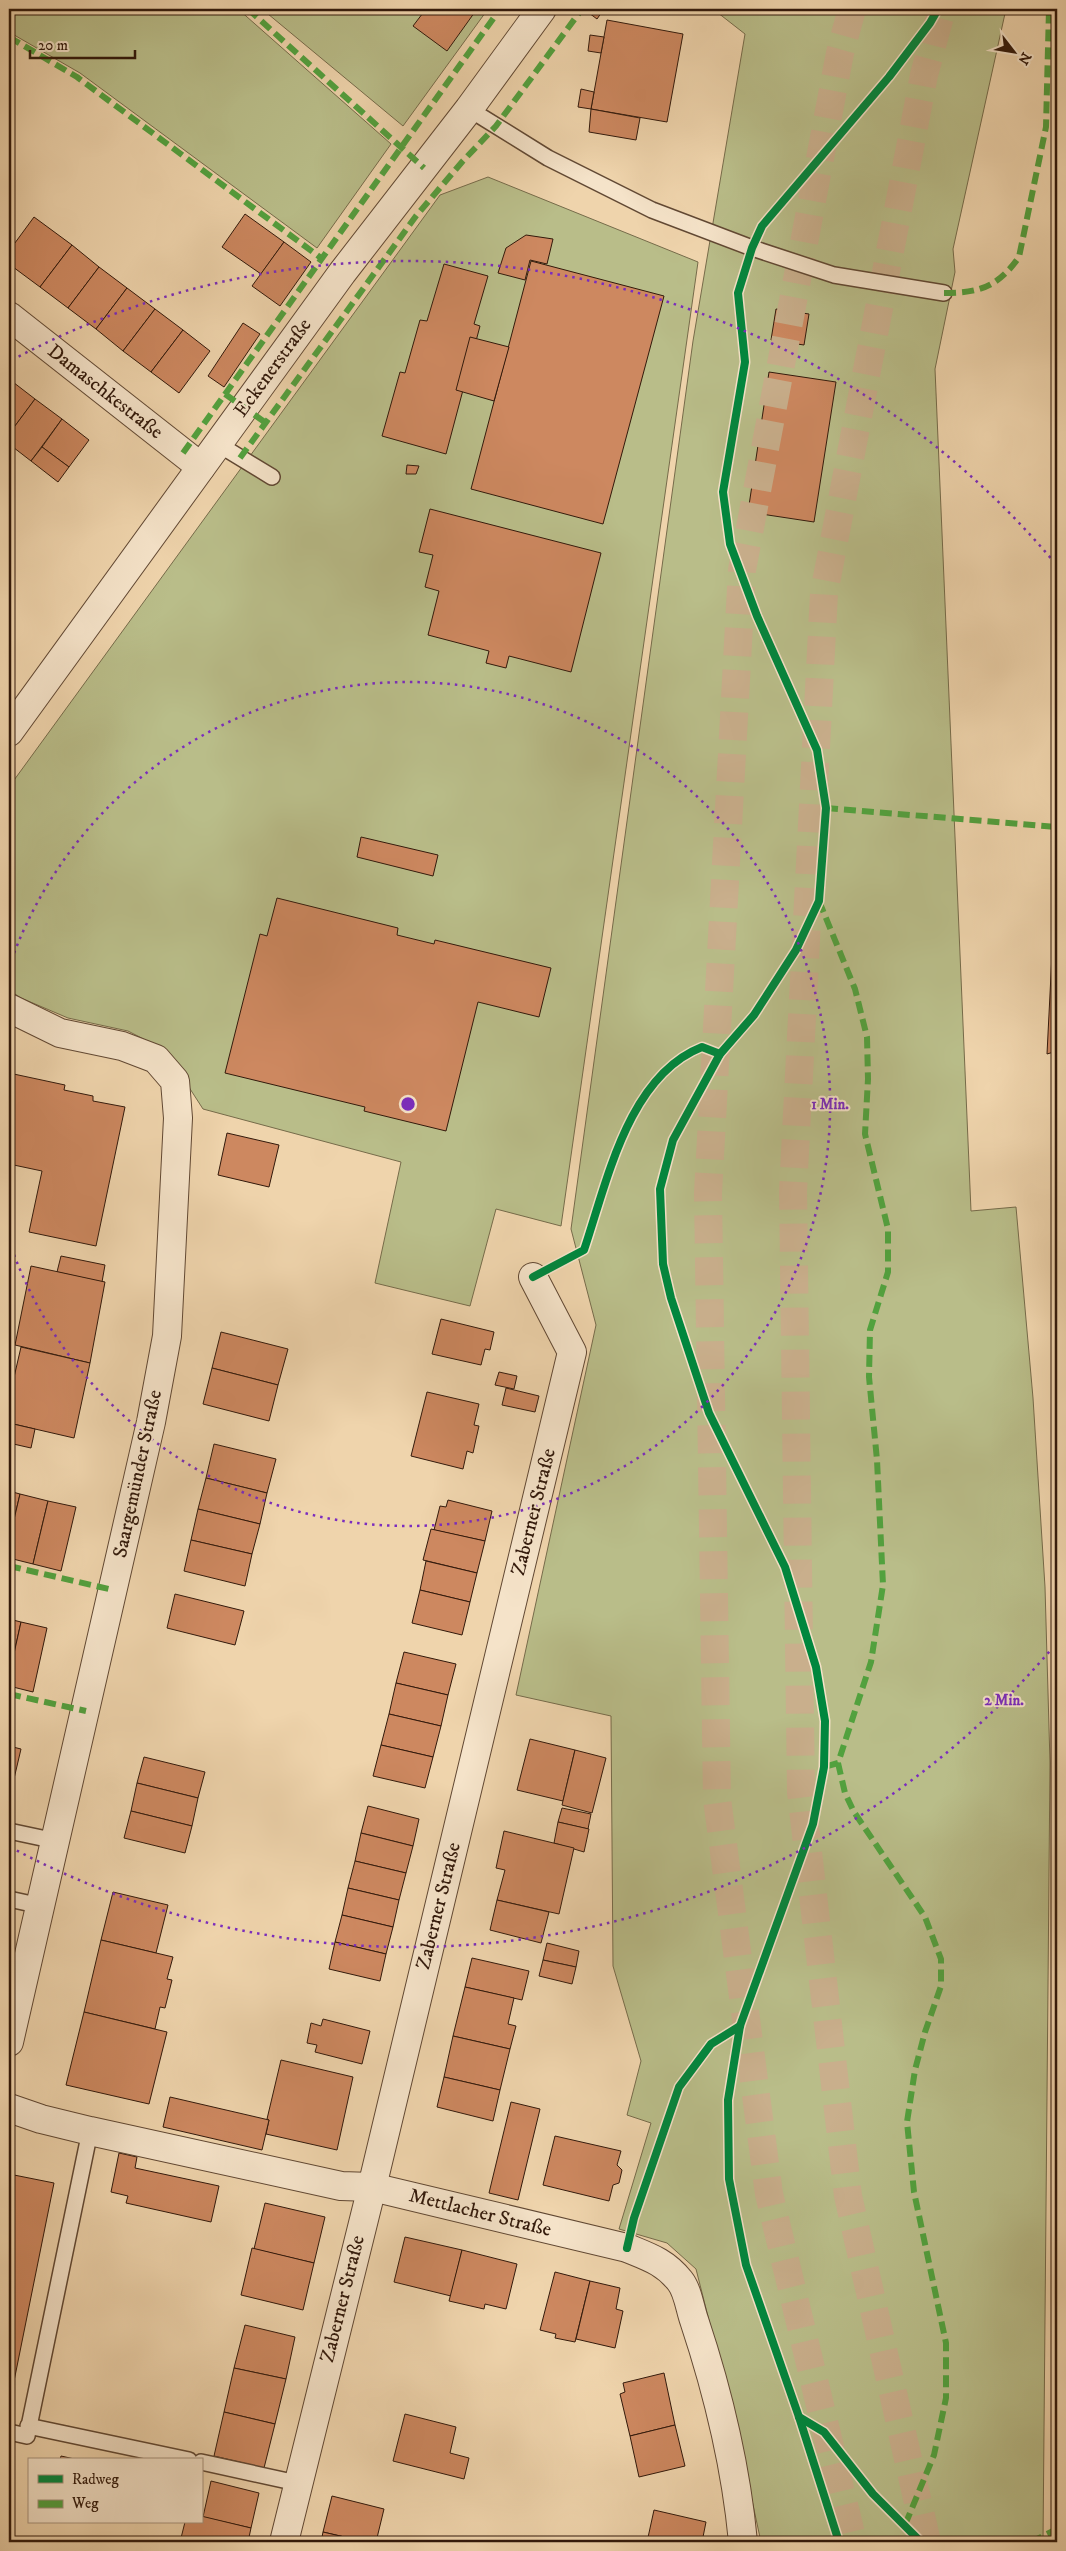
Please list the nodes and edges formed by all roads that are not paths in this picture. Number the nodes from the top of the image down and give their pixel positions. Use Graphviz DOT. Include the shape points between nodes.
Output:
graph roads {
  1 [pos="542,9"];
  2 [pos="469,109"];
  3 [pos="944,292"];
  4 [pos="9,316"];
  5 [pos="218,444"];
  6 [pos="201,467"];
  7 [pos="272,477"];
  8 [pos="9,732"];
  9 [pos="9,1008"];
  10 [pos="533,1277"];
  11 [pos="9,1831"];
  12 [pos="56,1841"];
  13 [pos="9,1899"];
  14 [pos="41,1906"];
  15 [pos="9,2042"];
  16 [pos="9,2108"];
  17 [pos="90,2131"];
  18 [pos="372,2187"];
  19 [pos="28,2426"];
  20 [pos="9,2432"];
  21 [pos="180,2458"];
  22 [pos="202,2462"];
  23 [pos="297,2483"];
  24 [pos="284,2542"];
  25 [pos="743,2542"];
  1 -- 2 [label="street, Eckenerstraße"];
  2 -- 3 [label="lane" via="548,158 652,210 826,272 863,281"];
  2 -- 5 [label="street, Eckenerstraße" via="342,273"];
  4 -- 6 [label="street, Damaschkestraße"];
  5 -- 6 [label="street, Eckenerstraße"];
  5 -- 7 [label="lane"];
  6 -- 8 [label="street, Eckenerstraße"];
  9 -- 12 [label="street, Saargemünder Straße" via="60,1033 122,1046 156,1059 175,1081 178,1118 167,1336 151,1422"];
  10 -- 18 [label="street, Zaberner Straße" via="572,1352"];
  11 -- 12 [label="lane"];
  12 -- 14 [label="street, Saargemünder Straße"];
  13 -- 14 [label="lane"];
  14 -- 15 [label="street, Saargemünder Straße"];
  16 -- 17 [label="street, Mettlacher Straße" via="41,2120"];
  17 -- 18 [label="street, Mettlacher Straße" via="341,2186"];
  17 -- 19 [label="lane"];
  18 -- 23 [label="street, Zaberner Straße"];
  18 -- 25 [label="street, Mettlacher Straße" via="627,2248 665,2264 682,2283 706,2357 725,2434"];
  19 -- 20 [label="lane" via="27,2436"];
  19 -- 21 [label="lane"];
  22 -- 23 [label="lane"];
  23 -- 24 [label="street, Zaberner Straße"];
}
